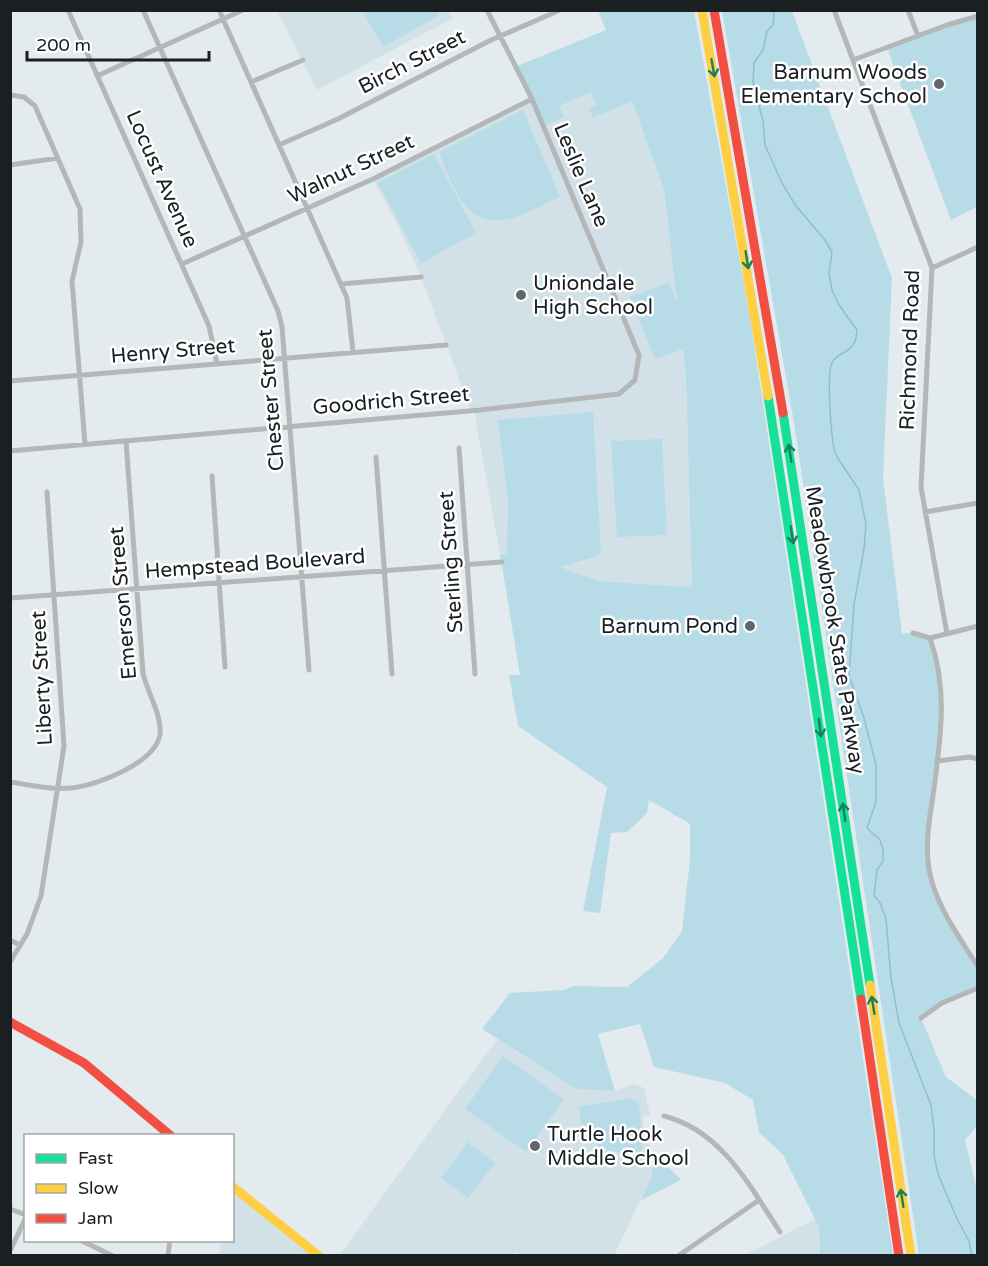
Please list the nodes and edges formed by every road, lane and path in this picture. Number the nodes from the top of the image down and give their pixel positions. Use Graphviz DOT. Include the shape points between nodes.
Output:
graph roads {
  1 [pos="68,10"];
  2 [pos="143,10"];
  3 [pos="219,10"];
  4 [pos="243,10"];
  5 [pos="487,10"];
  6 [pos="560,10"];
  7 [pos="702,10"];
  8 [pos="714,10"];
  9 [pos="834,10"];
  10 [pos="908,10"];
  11 [pos="978,16"];
  12 [pos="223,19"];
  13 [pos="502,36"];
  14 [pos="918,36"];
  15 [pos="160,48"];
  16 [pos="303,60"];
  17 [pos="853,60"];
  18 [pos="97,76"];
  19 [pos="251,82"];
  20 [pos="10,95"];
  21 [pos="532,99"];
  22 [pos="279,145"];
  23 [pos="58,158"];
  24 [pos="10,165"];
  25 [pos="308,208"];
  26 [pos="245,236"];
  27 [pos="976,247"];
  28 [pos="978,255"];
  29 [pos="182,264"];
  30 [pos="932,268"];
  31 [pos="421,277"];
  32 [pos="341,284"];
  33 [pos="446,345"];
  34 [pos="353,352"];
  35 [pos="639,355"];
  36 [pos="285,358"];
  37 [pos="217,364"];
  38 [pos="79,376"];
  39 [pos="10,381"];
  40 [pos="291,427"];
  41 [pos="126,441"];
  42 [pos="85,444"];
  43 [pos="459,448"];
  44 [pos="10,451"];
  45 [pos="376,457"];
  46 [pos="212,477"];
  47 [pos="47,492"];
  48 [pos="978,503"];
  49 [pos="925,512"];
  50 [pos="502,562"];
  51 [pos="467,565"];
  52 [pos="385,571"];
  53 [pos="302,577"];
  54 [pos="220,583"];
  55 [pos="137,588"];
  56 [pos="55,595"];
  57 [pos="10,598"];
  58 [pos="978,626"];
  59 [pos="914,633"];
  60 [pos="947,634"];
  61 [pos="930,638"];
  62 [pos="225,667"];
  63 [pos="309,670"];
  64 [pos="392,674"];
  65 [pos="475,674"];
  66 [pos="978,759"];
  67 [pos="937,761"];
  68 [pos="10,782"];
  69 [pos="58,788"];
  70 [pos="10,940"];
  71 [pos="20,945"];
  72 [pos="10,962"];
  73 [pos="978,967"];
  74 [pos="978,988"];
  75 [pos="921,1018"];
  76 [pos="10,1022"];
  77 [pos="664,1116"];
  78 [pos="169,1134"];
  79 [pos="234,1188"];
  80 [pos="759,1200"];
  81 [pos="10,1209"];
  82 [pos="24,1215"];
  83 [pos="24,1220"];
  84 [pos="780,1232"];
  85 [pos="84,1242"];
  86 [pos="10,1251"];
  87 [pos="113,1256"];
  88 [pos="319,1256"];
  89 [pos="678,1256"];
  90 [pos="899,1256"];
  91 [pos="911,1256"];
  1 -- 18 [label="street, Locust Avenue"];
  2 -- 15 [label="street, Chester Street"];
  3 -- 12 [label="street"];
  4 -- 12 [label="street"];
  5 -- 13 [label="street, Leslie Lane"];
  6 -- 13 [label="street, Birch Street"];
  7 -- 90 [label="main road, Meadowbrook State Parkway, one-way" via="774,421"];
  91 -- 8 [label="main road, Meadowbrook State Parkway, one-way" via="798,502"];
  9 -- 17 [label="street, Richmond Road"];
  10 -- 14 [label="street"];
  11 -- 14 [label="street"];
  12 -- 15 [label="street"];
  12 -- 19 [label="street"];
  13 -- 21 [label="street, Leslie Lane"];
  13 -- 22 [label="street, Birch Street"];
  14 -- 17 [label="street"];
  15 -- 18 [label="street"];
  15 -- 26 [label="street, Chester Street"];
  16 -- 19 [label="street"];
  17 -- 30 [label="street, Richmond Road"];
  18 -- 29 [label="street, Locust Avenue"];
  19 -- 22 [label="street"];
  20 -- 23 [label="street" via="19,95 35,106"];
  21 -- 25 [label="street, Walnut Street"];
  21 -- 35 [label="street, Leslie Lane"];
  22 -- 25 [label="street"];
  23 -- 24 [label="street"];
  23 -- 38 [label="street" via="81,219 81,242 72,281"];
  25 -- 26 [label="street, Walnut Street"];
  25 -- 32 [label="street"];
  26 -- 29 [label="street, Walnut Street"];
  26 -- 36 [label="street, Chester Street" via="278,311"];
  27 -- 28 [label="street"];
  27 -- 30 [label="street"];
  29 -- 37 [label="street, Locust Avenue" via="209,326"];
  30 -- 49 [label="street, Richmond Road" via="921,476"];
  31 -- 32 [label="street"];
  32 -- 34 [label="street" via="349,307"];
  33 -- 34 [label="street, Henry Street"];
  34 -- 36 [label="street, Henry Street"];
  35 -- 40 [label="street, Goodrich Street" via="635,380 619,394"];
  36 -- 37 [label="street, Henry Street"];
  36 -- 40 [label="street, Chester Street"];
  37 -- 38 [label="street, Henry Street"];
  38 -- 39 [label="street, Henry Street"];
  38 -- 42 [label="street"];
  40 -- 41 [label="street, Goodrich Street"];
  40 -- 53 [label="street, Chester Street"];
  41 -- 42 [label="street, Goodrich Street"];
  41 -- 55 [label="street, Emerson Street"];
  42 -- 44 [label="street, Goodrich Street"];
  43 -- 51 [label="street, Sterling Street"];
  45 -- 52 [label="street"];
  46 -- 54 [label="street"];
  47 -- 56 [label="street, Liberty Street"];
  48 -- 49 [label="street"];
  49 -- 60 [label="street, Richmond Road"];
  50 -- 51 [label="street, Hempstead Boulevard"];
  51 -- 52 [label="street, Hempstead Boulevard"];
  51 -- 65 [label="street, Sterling Street"];
  52 -- 53 [label="street, Hempstead Boulevard"];
  52 -- 64 [label="street"];
  53 -- 54 [label="street, Hempstead Boulevard"];
  53 -- 63 [label="street, Chester Street"];
  54 -- 55 [label="street, Hempstead Boulevard"];
  54 -- 62 [label="street"];
  55 -- 56 [label="street, Hempstead Boulevard"];
  55 -- 69 [label="street, Emerson Street" via="143,673 160,722 158,742 145,759 115,774 90,785"];
  56 -- 57 [label="street, Hempstead Boulevard"];
  56 -- 69 [label="street, Liberty Street" via="64,725"];
  58 -- 60 [label="street"];
  59 -- 61 [label="street"];
  60 -- 61 [label="street"];
  61 -- 67 [label="street" via="939,666 942,700"];
  66 -- 67 [label="street"];
  67 -- 73 [label="street" via="927,834 929,870 944,912"];
  68 -- 69 [label="street, Emerson Street"];
  69 -- 71 [label="street, Liberty Street" via="41,896"];
  70 -- 71 [label="street"];
  71 -- 72 [label="street, Liberty Street"];
  74 -- 75 [label="street" via="942,1003"];
  76 -- 78 [label="main road" via="84,1063"];
  77 -- 80 [label="street" via="713,1141 731,1159"];
  79 -- 88 [label="main road"];
  80 -- 84 [label="street"];
  80 -- 89 [label="street"];
  81 -- 82 [label="street"];
  83 -- 86 [label="street"];
  85 -- 87 [label="street"];
}
